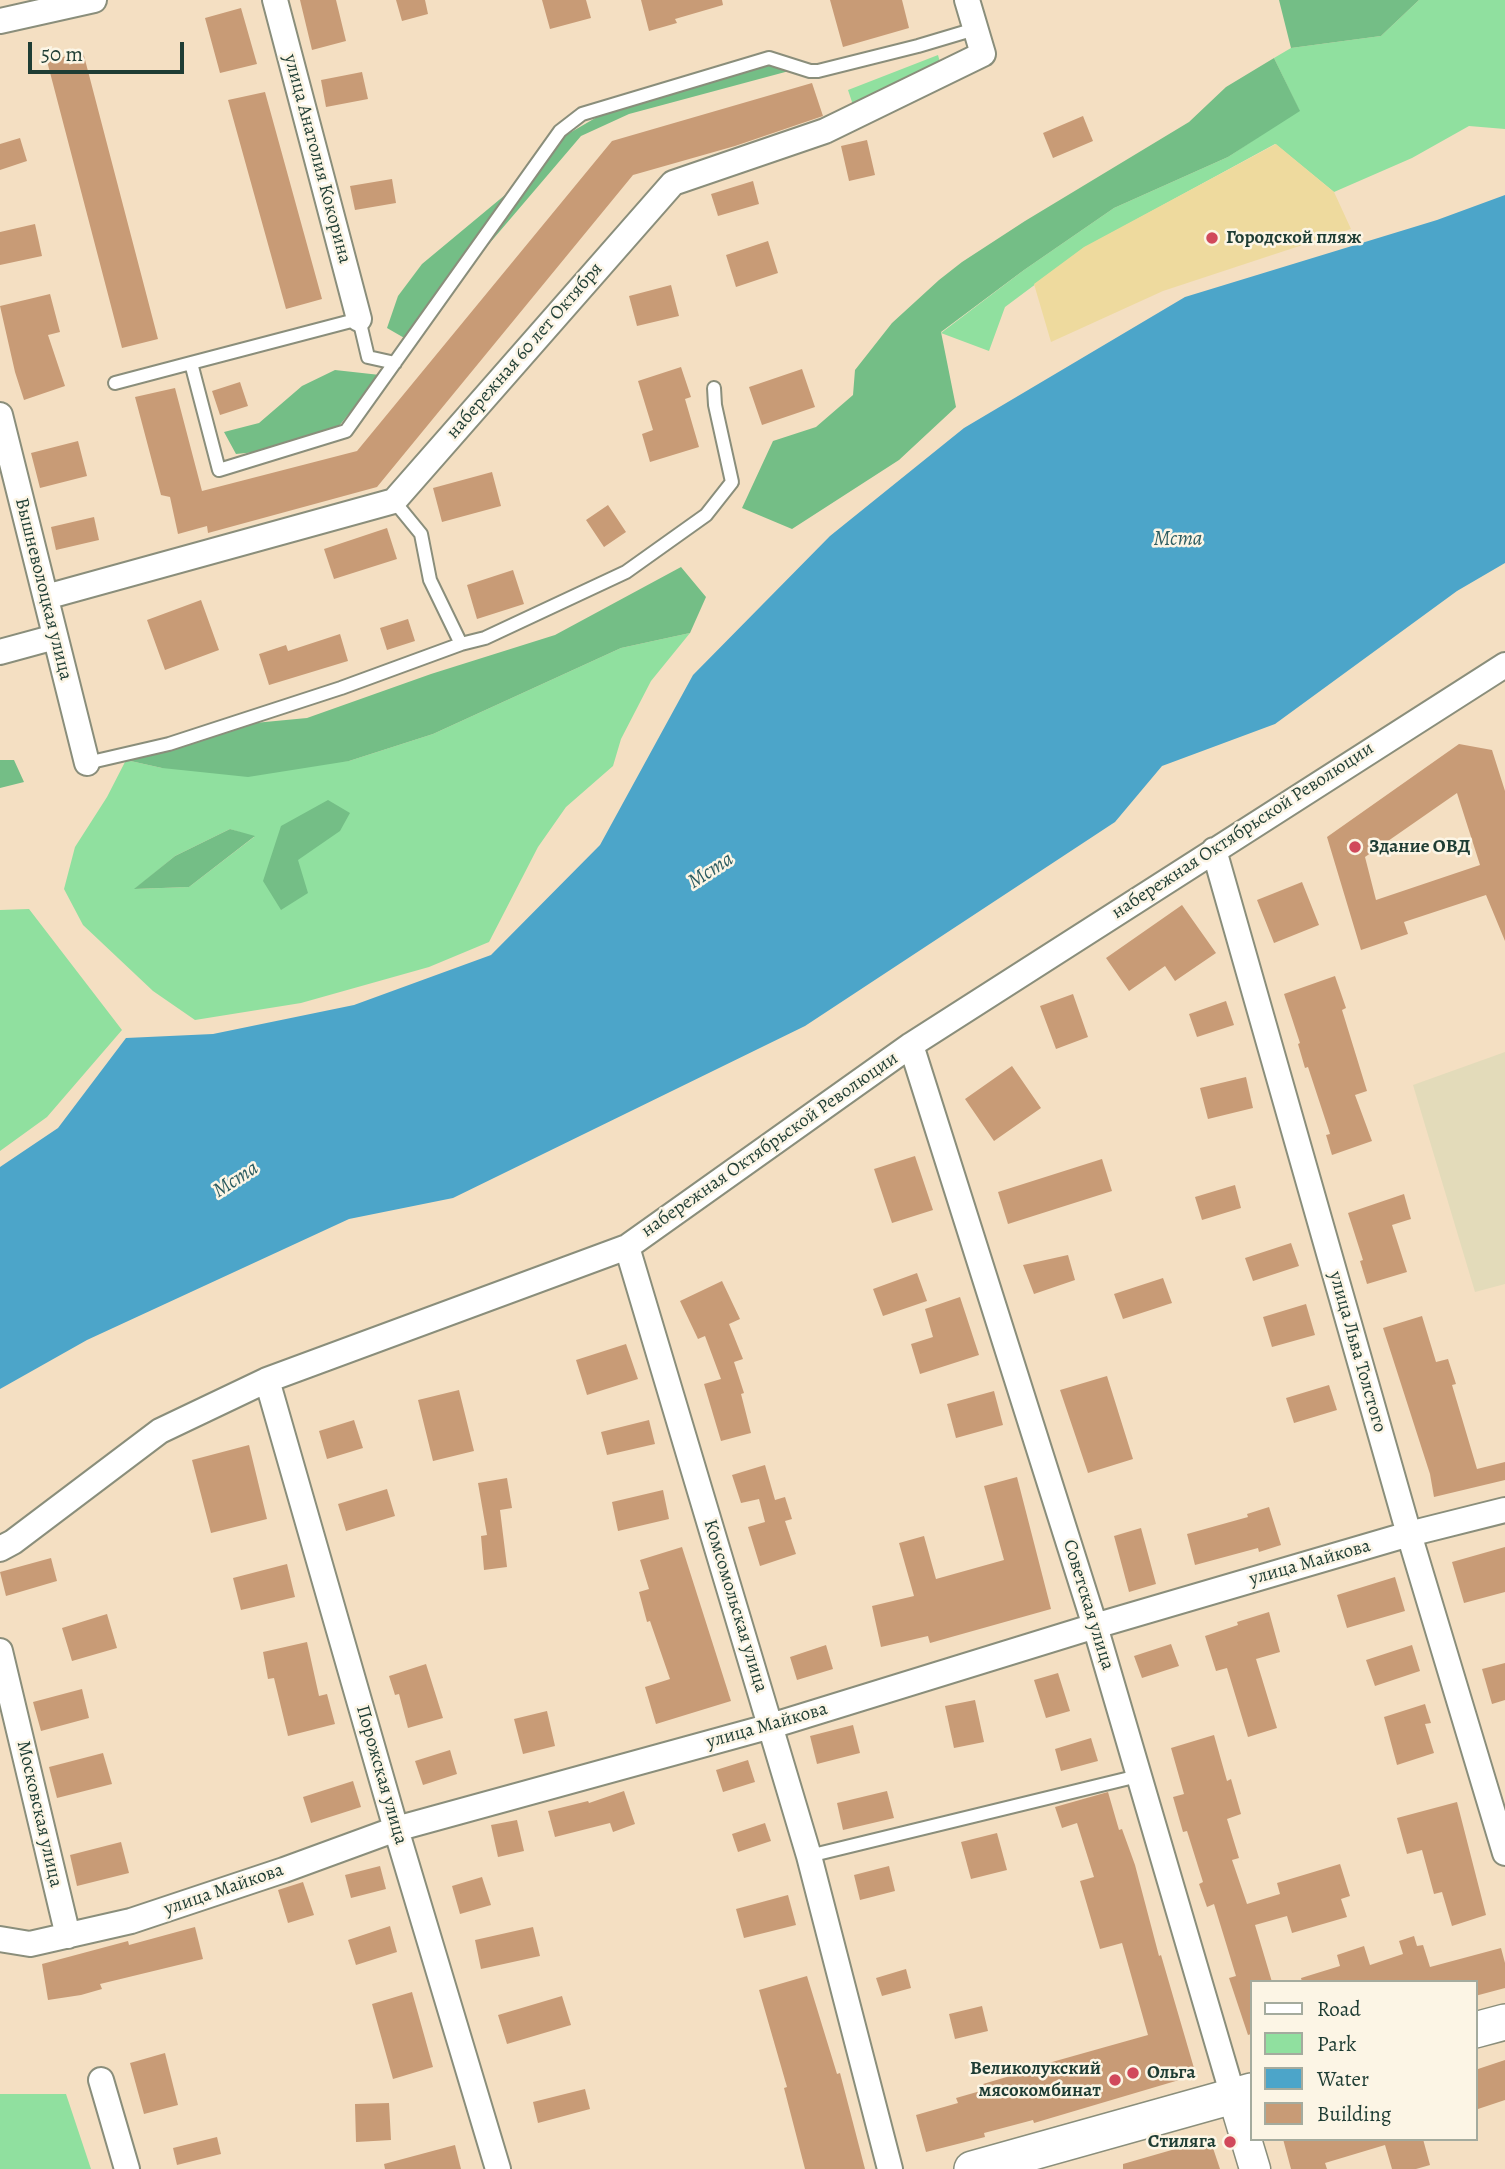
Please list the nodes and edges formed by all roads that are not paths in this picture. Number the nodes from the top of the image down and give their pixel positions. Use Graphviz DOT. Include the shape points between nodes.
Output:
graph roads {
  1 [pos="94,0"];
  2 [pos="275,0"];
  3 [pos="967,0"];
  4 [pos="0,21"];
  5 [pos="975,29"];
  6 [pos="359,319"];
  7 [pos="191,363"];
  8 [pos="395,363"];
  9 [pos="115,383"];
  10 [pos="714,388"];
  11 [pos="0,415"];
  12 [pos="394,501"];
  13 [pos="46,597"];
  14 [pos="55,637"];
  15 [pos="461,644"];
  16 [pos="0,652"];
  17 [pos="1503,675"];
  18 [pos="87,763"];
  19 [pos="1214,850"];
  20 [pos="911,1045"];
  21 [pos="626,1247"];
  22 [pos="267,1380"];
  23 [pos="1505,1510"];
  24 [pos="1409,1534"];
  25 [pos="0,1549"];
  26 [pos="1095,1626"];
  27 [pos="0,1651"];
  28 [pos="771,1726"];
  29 [pos="1138,1776"];
  30 [pos="396,1829"];
  31 [pos="1505,1853"];
  32 [pos="809,1856"];
  33 [pos="68,1936"];
  34 [pos="0,1939"];
  35 [pos="30,1944"];
  36 [pos="0,1951"];
  37 [pos="1505,2022"];
  38 [pos="1477,2029"];
  39 [pos="101,2080"];
  40 [pos="1242,2094"];
  41 [pos="1250,2140"];
  42 [pos="1250,2141"];
  43 [pos="127,2169"];
  44 [pos="498,2169"];
  45 [pos="890,2169"];
  46 [pos="972,2169"];
  47 [pos="1255,2169"];
  1 -- 4 [label="street"];
  2 -- 6 [label="street, улица Анатолия Кокорина"];
  3 -- 5 [label="street"];
  5 -- 8 [label="lane" via="818,71 769,58 582,114 560,131"];
  5 -- 12 [label="street, набережная 60 лет Октября" via="983,54 825,131 673,183"];
  6 -- 7 [label="lane"];
  6 -- 8 [label="lane" via="368,357"];
  7 -- 8 [label="lane" via="219,470 346,431"];
  7 -- 9 [label="lane"];
  10 -- 15 [label="lane" via="732,482 706,515 626,572 485,638"];
  11 -- 13 [label="street, Вышневолоцкая улица"];
  12 -- 13 [label="street"];
  12 -- 15 [label="lane" via="421,534 430,580"];
  13 -- 14 [label="street, Вышневолоцкая улица"];
  14 -- 16 [label="street"];
  14 -- 18 [label="street, Вышневолоцкая улица"];
  15 -- 18 [label="lane" via="169,744"];
  17 -- 19 [label="street, набережная Октябрьской Революции"];
  19 -- 20 [label="street, набережная Октябрьской Революции"];
  19 -- 24 [label="street, улица Льва Толстого"];
  20 -- 21 [label="street, набережная Октябрьской Революции"];
  20 -- 26 [label="street, Советская улица"];
  21 -- 22 [label="street, набережная Октябрьской Революции"];
  21 -- 28 [label="street, Комсомольская улица"];
  22 -- 25 [label="street, набережная Октябрьской Революции" via="160,1431"];
  22 -- 30 [label="street, Порожская улица"];
  23 -- 24 [label="street, улица Майкова"];
  24 -- 26 [label="street, улица Майкова"];
  24 -- 31 [label="street, улица Льва Толстого"];
  26 -- 28 [label="street, улица Майкова"];
  26 -- 29 [label="street, Советская улица"];
  27 -- 33 [label="street, Московская улица"];
  28 -- 30 [label="street, улица Майкова"];
  28 -- 32 [label="street, Комсомольская улица"];
  29 -- 32 [label="lane"];
  29 -- 40 [label="street, Советская улица"];
  30 -- 33 [label="street, улица Майкова" via="131,1922"];
  30 -- 44 [label="street, Порожская улица"];
  32 -- 45 [label="street, Комсомольская улица"];
  33 -- 35 [label="street, улица Майкова"];
  34 -- 35 [label="street, улица Майкова"];
  35 -- 36 [label="street, улица Майкова"];
  37 -- 38 [label="main road"];
  39 -- 43 [label="street"];
  40 -- 41 [label="street, Советская улица"];
  40 -- 46 [label="main road"];
  42 -- 47 [label="street, Советская улица"];
}
